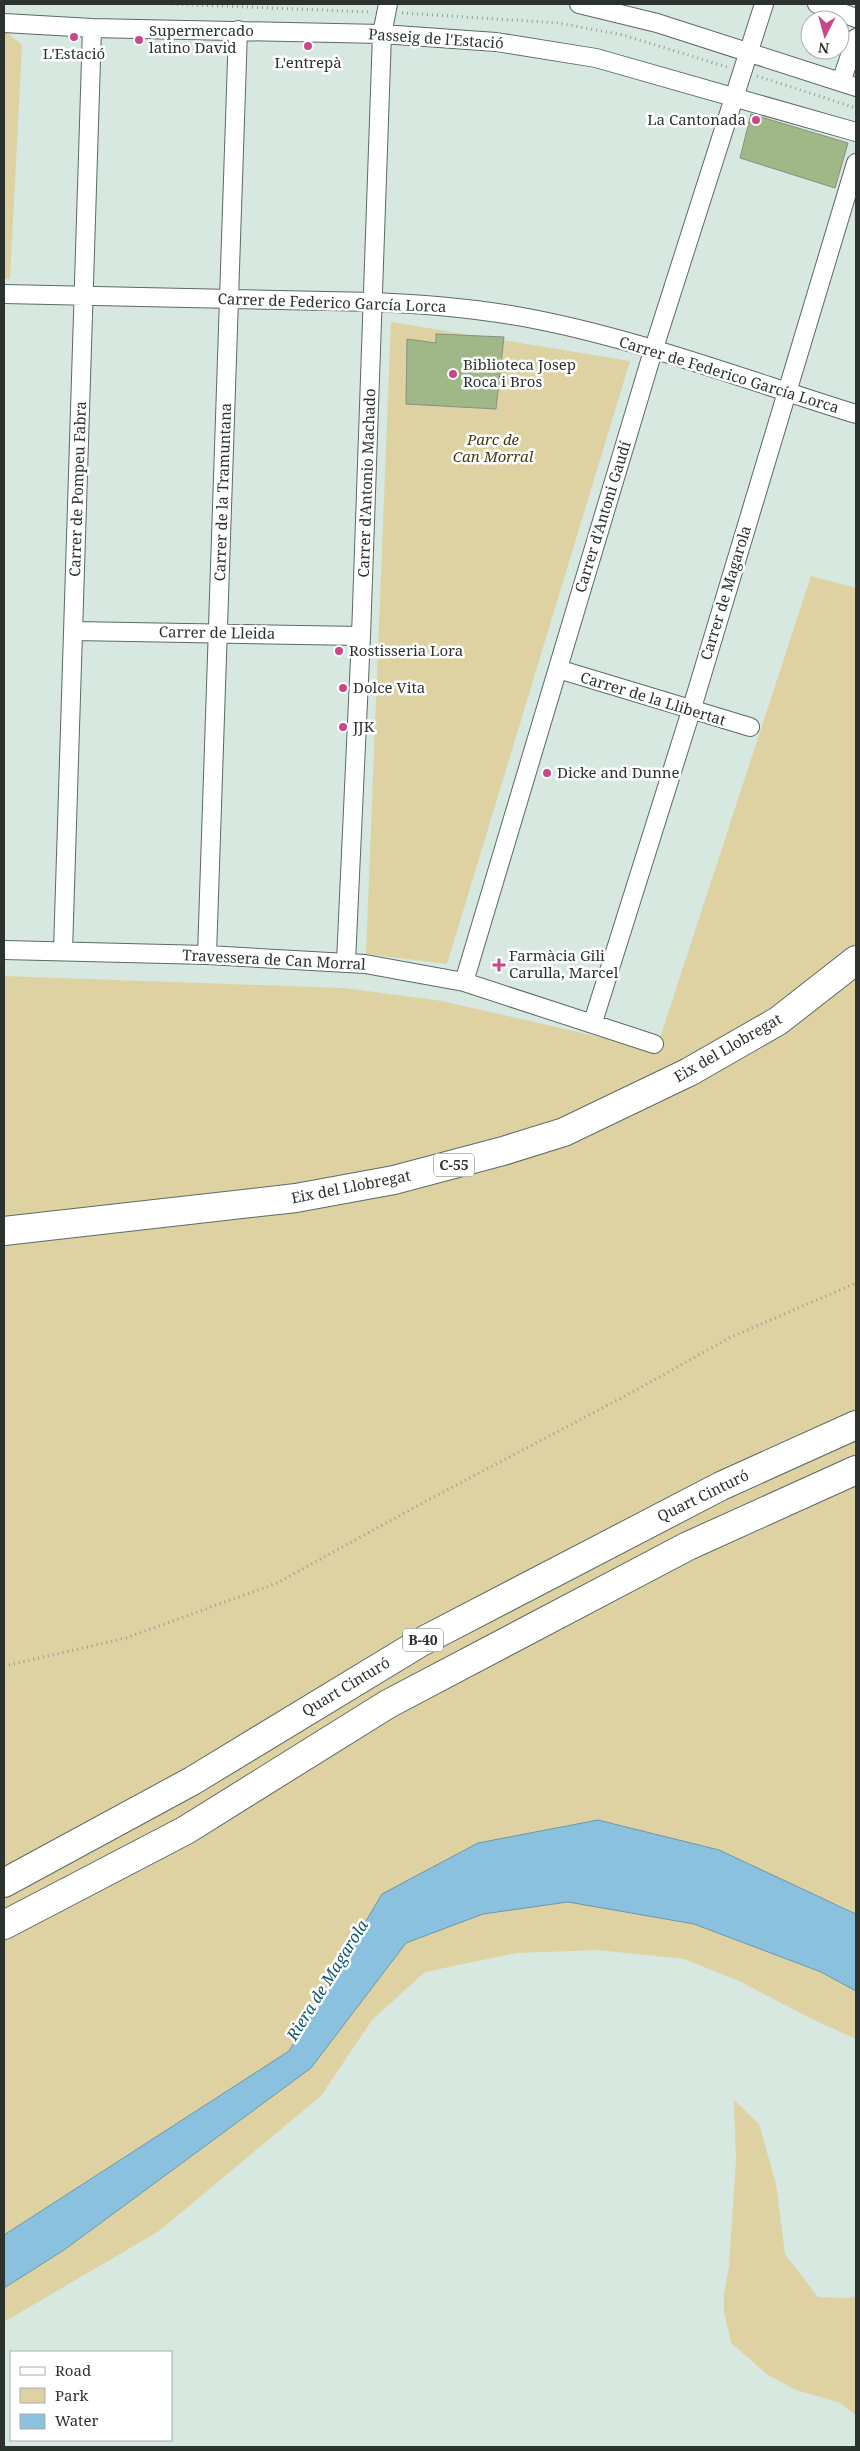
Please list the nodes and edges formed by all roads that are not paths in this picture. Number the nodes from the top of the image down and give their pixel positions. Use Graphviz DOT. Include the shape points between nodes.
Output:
graph roads {
  1 [pos="388,4"];
  2 [pos="579,4"];
  3 [pos="764,4"];
  4 [pos="817,4"];
  5 [pos="856,18"];
  6 [pos="4,23"];
  7 [pos="92,28"];
  8 [pos="238,30"];
  9 [pos="382,34"];
  10 [pos="856,38"];
  11 [pos="748,52"];
  12 [pos="849,84"];
  13 [pos="735,98"];
  14 [pos="856,132"];
  15 [pos="856,163"];
  16 [pos="4,294"];
  17 [pos="85,296"];
  18 [pos="230,299"];
  19 [pos="374,302"];
  20 [pos="653,351"];
  21 [pos="787,392"];
  22 [pos="856,414"];
  23 [pos="74,631"];
  24 [pos="218,634"];
  25 [pos="361,636"];
  26 [pos="558,669"];
  27 [pos="691,711"];
  28 [pos="750,727"];
  29 [pos="4,950"];
  30 [pos="63,951"];
  31 [pos="207,955"];
  32 [pos="856,960"];
  33 [pos="346,962"];
  34 [pos="464,982"];
  35 [pos="856,982"];
  36 [pos="593,1022"];
  37 [pos="654,1044"];
  38 [pos="4,1231"];
  39 [pos="4,1248"];
  40 [pos="856,1425"];
  41 [pos="856,1470"];
  42 [pos="4,1883"];
  43 [pos="4,1924"];
  1 -- 9 [label="street, Carrer d'Antonio Machado"];
  2 -- 11 [label="street" via="657,23"];
  3 -- 11 [label="street, Carrer d'Antoni Gaudí"];
  4 -- 5 [label="street"];
  6 -- 7 [label="street, Passeig de l'Estació"];
  7 -- 8 [label="street, Passeig de l'Estació"];
  7 -- 17 [label="street, Carrer de Pompeu Fabra"];
  8 -- 9 [label="street, Passeig de l'Estació"];
  8 -- 18 [label="street, Carrer de la Tramuntana"];
  9 -- 13 [label="street, Passeig de l'Estació" via="496,42 596,58"];
  9 -- 19 [label="street, Carrer d'Antonio Machado"];
  10 -- 12 [label="street"];
  11 -- 12 [label="street"];
  11 -- 13 [label="street, Carrer d'Antoni Gaudí"];
  13 -- 14 [label="street, Passeig de l'Estació"];
  13 -- 20 [label="street, Carrer d'Antoni Gaudí"];
  15 -- 21 [label="street, Carrer de Magarola"];
  16 -- 17 [label="street, Carrer de Federico García Lorca"];
  17 -- 18 [label="street, Carrer de Federico García Lorca"];
  17 -- 23 [label="street, Carrer de Pompeu Fabra"];
  18 -- 19 [label="street, Carrer de Federico García Lorca"];
  18 -- 24 [label="street, Carrer de la Tramuntana"];
  19 -- 20 [label="street, Carrer de Federico García Lorca" via="518,316"];
  19 -- 25 [label="street, Carrer d'Antonio Machado"];
  20 -- 21 [label="street, Carrer de Federico García Lorca"];
  20 -- 26 [label="street, Carrer d'Antoni Gaudí"];
  21 -- 22 [label="street, Carrer de Federico García Lorca"];
  21 -- 27 [label="street, Carrer de Magarola"];
  23 -- 24 [label="street, Carrer de Lleida"];
  23 -- 30 [label="street, Carrer de Pompeu Fabra"];
  24 -- 25 [label="street, Carrer de Lleida"];
  24 -- 31 [label="street, Carrer de la Tramuntana"];
  25 -- 33 [label="street, Carrer d'Antonio Machado"];
  26 -- 27 [label="street, Carrer de la Llibertat"];
  26 -- 34 [label="street, Carrer d'Antoni Gaudí"];
  27 -- 28 [label="street, Carrer de la Llibertat"];
  27 -- 36 [label="street, Carrer de Magarola"];
  29 -- 30 [label="street, Travessera de Can Morral"];
  30 -- 31 [label="street, Travessera de Can Morral"];
  31 -- 33 [label="street, Travessera de Can Morral"];
  32 -- 38 [label="highway, Eix del Llobregat / C-55" via="778,1021 689,1072 564,1132 521,1146 394,1180 296,1198"];
  33 -- 34 [label="street, Travessera de Can Morral"];
  34 -- 36 [label="street, Travessera de Can Morral"];
  35 -- 39 [label="highway, Eix del Llobregat / C-55" via="763,1048 625,1122 556,1149 467,1176 380,1197 212,1223"];
  36 -- 37 [label="street, Travessera de Can Morral"];
  40 -- 42 [label="highway, Quart Cinturó / B-40" via="721,1486 420,1642 192,1781"];
  41 -- 43 [label="highway, B-40" via="688,1546 397,1700 186,1830"];
}
